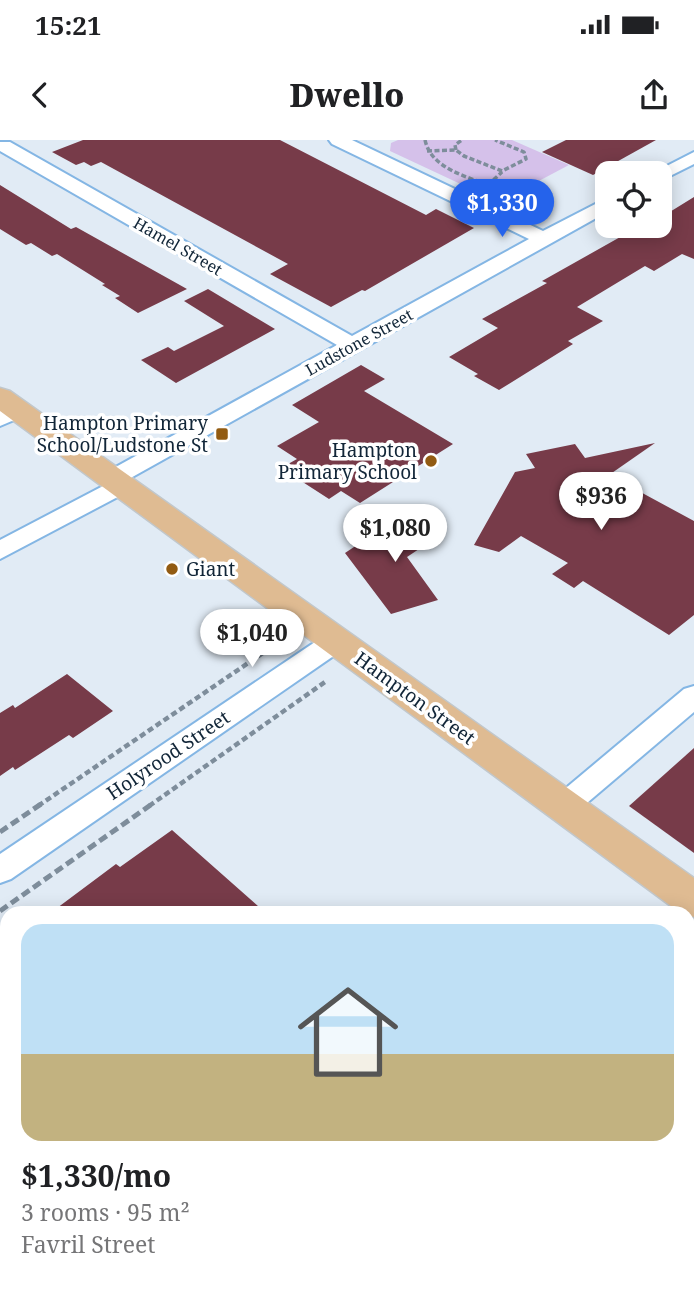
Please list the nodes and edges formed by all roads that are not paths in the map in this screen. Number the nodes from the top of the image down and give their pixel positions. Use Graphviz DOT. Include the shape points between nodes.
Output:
graph roads {
  1 [pos="354,142"];
  2 [pos="8,145"];
  3 [pos="694,157"];
  4 [pos="672,169"];
  5 [pos="595,211"];
  6 [pos="544,239"];
  7 [pos="352,345"];
  8 [pos="6,409"];
  9 [pos="116,482"];
  10 [pos="0,551"];
  11 [pos="335,659"];
  12 [pos="694,696"];
  13 [pos="564,806"];
  14 [pos="0,870"];
  15 [pos="694,900"];
  1 -- 6 [label="street"];
  2 -- 7 [label="street, Hamel Street"];
  3 -- 4 [label="street"];
  5 -- 6 [label="street, Ludstone Street"];
  6 -- 7 [label="street, Ludstone Street"];
  7 -- 9 [label="street, Ludstone Street"];
  8 -- 9 [label="main road, Hampton Street"];
  9 -- 10 [label="street, Ludstone Street"];
  9 -- 11 [label="main road, Hampton Street"];
  11 -- 13 [label="main road, Hampton Street"];
  11 -- 14 [label="street, Holyrood Street"];
  12 -- 13 [label="street"];
  13 -- 15 [label="main road, Hampton Street"];
}
